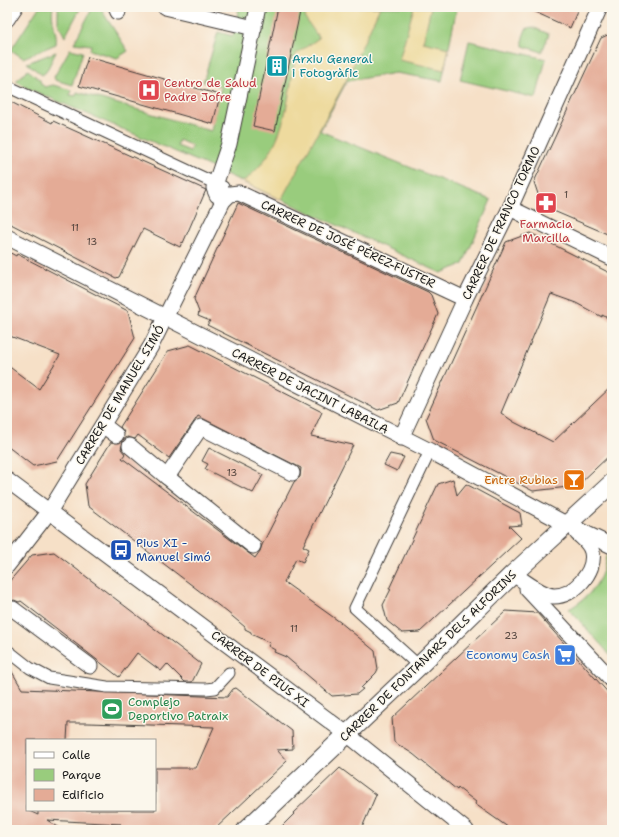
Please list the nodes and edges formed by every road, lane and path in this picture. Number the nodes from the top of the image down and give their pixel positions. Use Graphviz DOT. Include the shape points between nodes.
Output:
graph roads {
  1 [pos="15,7"];
  2 [pos="165,7"];
  3 [pos="258,7"];
  4 [pos="600,7"];
  5 [pos="7,19"];
  6 [pos="254,28"];
  7 [pos="7,86"];
  8 [pos="223,191"];
  9 [pos="510,208"];
  10 [pos="7,237"];
  11 [pos="612,258"];
  12 [pos="465,299"];
  13 [pos="165,318"];
  14 [pos="102,425"];
  15 [pos="116,435"];
  16 [pos="401,438"];
  17 [pos="130,446"];
  18 [pos="430,451"];
  19 [pos="292,473"];
  20 [pos="167,477"];
  21 [pos="7,480"];
  22 [pos="612,483"];
  23 [pos="49,512"];
  24 [pos="566,524"];
  25 [pos="253,546"];
  26 [pos="612,546"];
  27 [pos="7,566"];
  28 [pos="513,574"];
  29 [pos="13,609"];
  30 [pos="7,650"];
  31 [pos="90,666"];
  32 [pos="419,666"];
  33 [pos="229,673"];
  34 [pos="612,680"];
  35 [pos="347,734"];
  36 [pos="246,830"];
  37 [pos="466,830"];
  1 -- 5 [label="street"];
  2 -- 6 [label="street"];
  3 -- 6 [label="street, CARRER DE MANUEL SIMÓ"];
  4 -- 9 [label="street, CARRER DE FRANCO TORMO"];
  6 -- 8 [label="street, CARRER DE MANUEL SIMÓ" via="229,144"];
  7 -- 8 [label="street, CARRER DE JOSÉ PÉREZ-FUSTER"];
  8 -- 12 [label="street, CARRER DE JOSÉ PÉREZ-FUSTER" via="239,193"];
  8 -- 13 [label="street, CARRER DE MANUEL SIMÓ"];
  9 -- 11 [label="street"];
  9 -- 12 [label="street, CARRER DE FRANCO TORMO"];
  10 -- 13 [label="street, CARRER DE JACINT LABAILA"];
  12 -- 16 [label="street, CARRER DE FRANCO TORMO"];
  13 -- 14 [label="street, CARRER DE MANUEL SIMÓ" via="151,346"];
  13 -- 16 [label="street, CARRER DE JACINT LABAILA"];
  14 -- 15 [label="street"];
  14 -- 23 [label="street, CARRER DE MANUEL SIMÓ"];
  16 -- 18 [label="street, CARRER DE JACINT LABAILA"];
  17 -- 20 [label="street"];
  18 -- 24 [label="street, CARRER DE JACINT LABAILA"];
  18 -- 32 [label="street" via="355,608"];
  19 -- 20 [label="street" via="201,427"];
  20 -- 25 [label="street"];
  21 -- 23 [label="street, CARRER DE PIUS XI"];
  22 -- 24 [label="street, CARRER DE FONTANARS DELS ALFORINS"];
  23 -- 27 [label="street, CARRER DE MANUEL SIMÓ"];
  23 -- 35 [label="street, CARRER DE PIUS XI"];
  24 -- 26 [label="street, CARRER DE JACINT LABAILA"];
  24 -- 28 [label="street, CARRER DE FONTANARS DELS ALFORINS"];
  24 -- 28 [label="street" via="588,542 592,551 592,566 588,574 572,591 555,596 546,594"];
  28 -- 32 [label="street, CARRER DE FONTANARS DELS ALFORINS"];
  28 -- 34 [label="street"];
  29 -- 31 [label="street"];
  30 -- 33 [label="street" via="30,668 49,678 107,687 215,688"];
  32 -- 35 [label="street, CARRER DE FONTANARS DELS ALFORINS"];
  35 -- 36 [label="street, CARRER DE FONTANARS DELS ALFORINS"];
  35 -- 37 [label="street, CARRER DE PIUS XI"];
}
